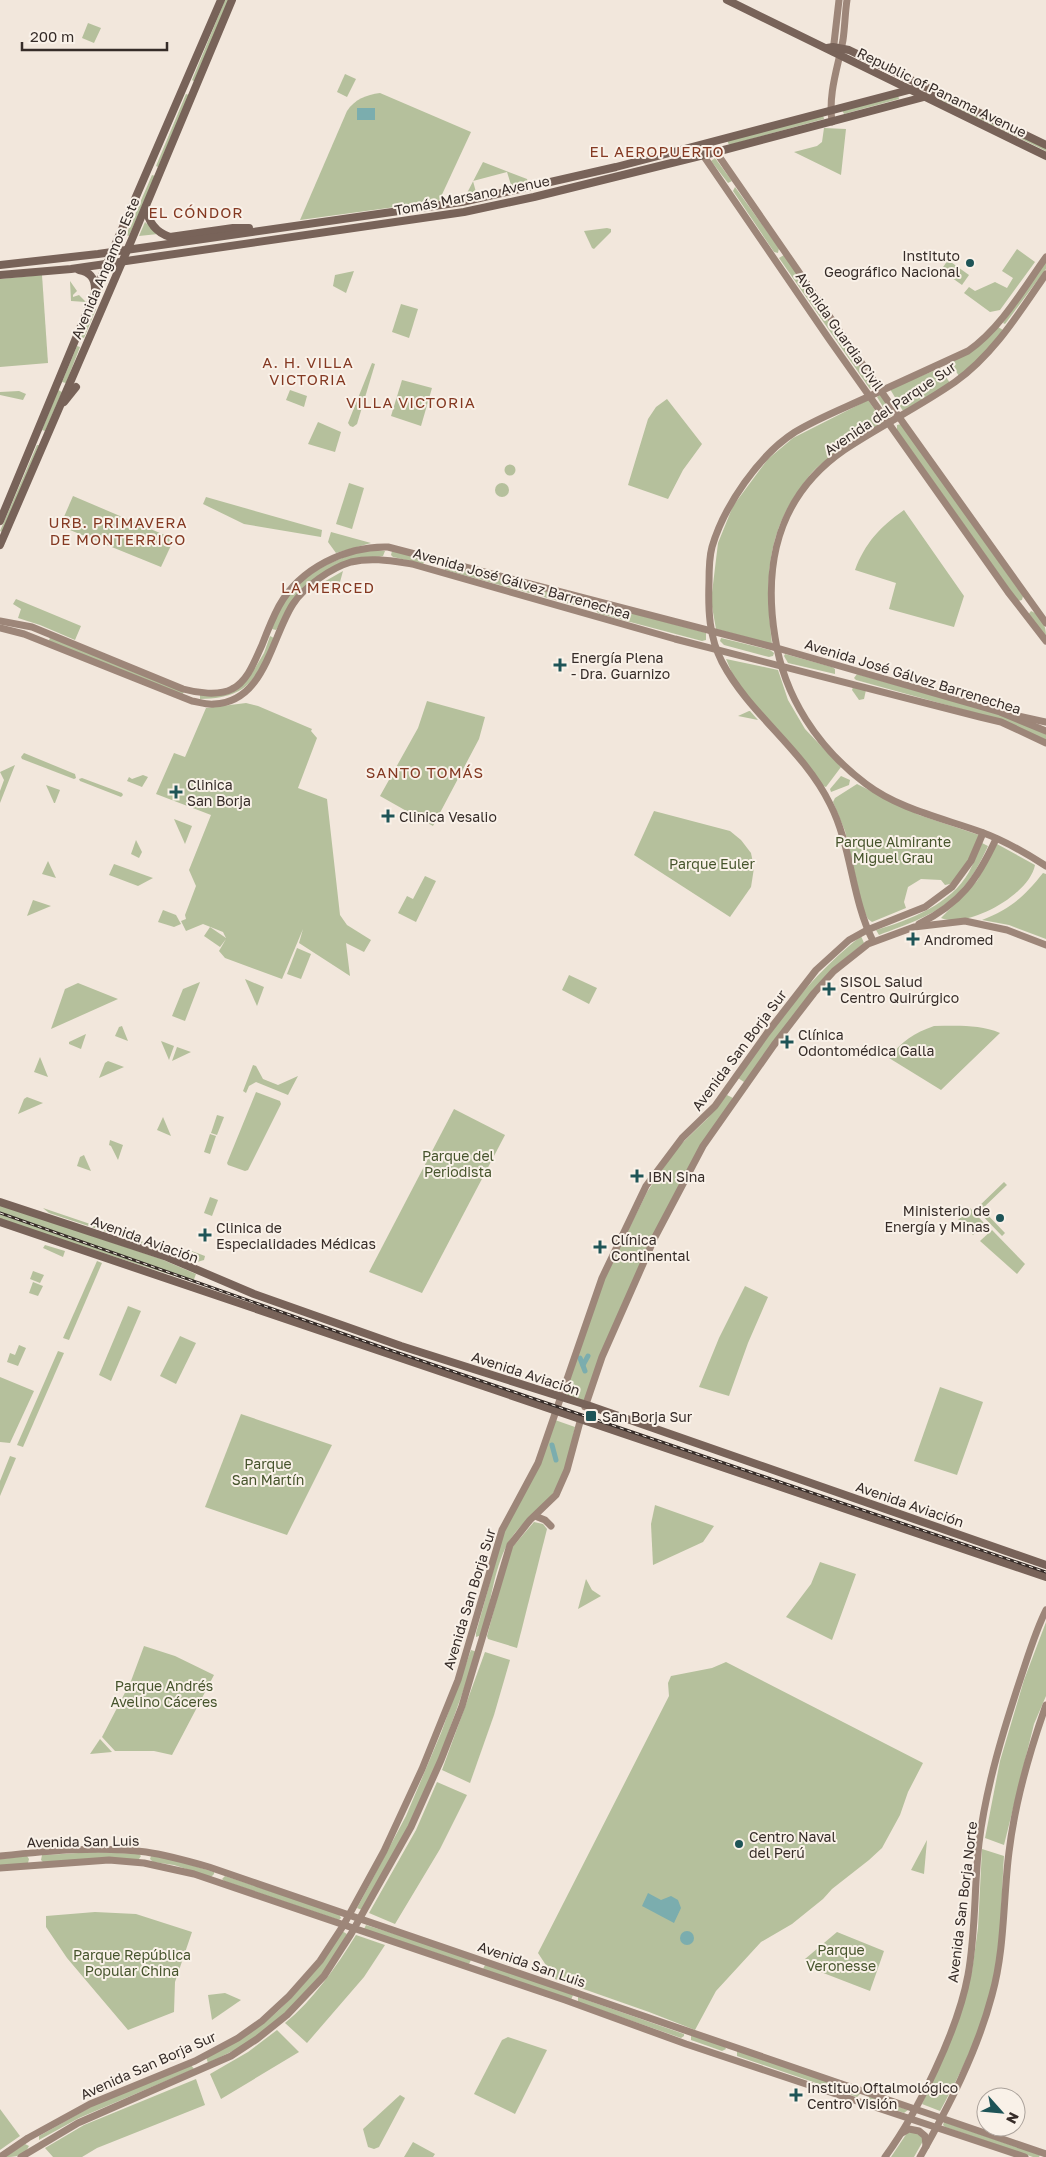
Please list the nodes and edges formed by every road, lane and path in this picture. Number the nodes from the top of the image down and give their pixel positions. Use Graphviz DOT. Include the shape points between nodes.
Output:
graph roads {
  1 [pos="221,0"];
  2 [pos="232,0"];
  3 [pos="726,0"];
  4 [pos="838,0"];
  5 [pos="847,0"];
  6 [pos="835,50"];
  7 [pos="884,78"];
  8 [pos="924,86"];
  9 [pos="909,90"];
  10 [pos="939,93"];
  11 [pos="883,96"];
  12 [pos="925,97"];
  13 [pos="830,110"];
  14 [pos="832,122"];
  15 [pos="1046,145"];
  16 [pos="698,146"];
  17 [pos="716,152"];
  18 [pos="703,156"];
  19 [pos="1046,156"];
  20 [pos="150,167"];
  21 [pos="160,171"];
  22 [pos="739,186"];
  23 [pos="731,195"];
  24 [pos="146,206"];
  25 [pos="266,230"];
  26 [pos="784,251"];
  27 [pos="125,255"];
  28 [pos="1046,257"];
  29 [pos="110,258"];
  30 [pos="775,258"];
  31 [pos="0,265"];
  32 [pos="74,269"];
  33 [pos="1046,274"];
  34 [pos="0,275"];
  35 [pos="95,293"];
  36 [pos="76,341"];
  37 [pos="85,345"];
  38 [pos="57,385"];
  39 [pos="76,387"];
  40 [pos="66,389"];
  41 [pos="882,390"];
  42 [pos="870,396"];
  43 [pos="56,411"];
  44 [pos="898,417"];
  45 [pos="889,422"];
  46 [pos="0,521"];
  47 [pos="0,545"];
  48 [pos="1026,596"];
  49 [pos="1016,603"];
  50 [pos="1033,607"];
  51 [pos="1025,614"];
  52 [pos="0,620"];
  53 [pos="1046,623"];
  54 [pos="0,628"];
  55 [pos="269,629"];
  56 [pos="711,631"];
  57 [pos="46,633"];
  58 [pos="279,633"];
  59 [pos="43,641"];
  60 [pos="1046,643"];
  61 [pos="776,648"];
  62 [pos="716,649"];
  63 [pos="780,664"];
  64 [pos="1000,712"];
  65 [pos="1046,722"];
  66 [pos="1046,731"];
  67 [pos="1046,743"];
  68 [pos="983,833"];
  69 [pos="996,839"];
  70 [pos="1046,866"];
  71 [pos="914,927"];
  72 [pos="867,930"];
  73 [pos="873,941"];
  74 [pos="1046,945"];
  75 [pos="0,1202"];
  76 [pos="0,1222"];
  77 [pos="560,1397"];
  78 [pos="585,1406"];
  79 [pos="556,1412"];
  80 [pos="581,1419"];
  81 [pos="535,1516"];
  82 [pos="551,1526"];
  83 [pos="1046,1565"];
  84 [pos="1046,1577"];
  85 [pos="1046,1610"];
  86 [pos="1046,1706"];
  87 [pos="0,1856"];
  88 [pos="0,1868"];
  89 [pos="349,1915"];
  90 [pos="360,1919"];
  91 [pos="343,1926"];
  92 [pos="354,1929"];
  93 [pos="916,2108"];
  94 [pos="942,2116"];
  95 [pos="910,2118"];
  96 [pos="936,2127"];
  97 [pos="901,2134"];
  98 [pos="926,2147"];
  99 [pos="1046,2154"];
  100 [pos="0,2157"];
  101 [pos="22,2157"];
  102 [pos="886,2157"];
  103 [pos="920,2157"];
  104 [pos="1025,2157"];
  1 -- 20 [label="main road, Avenida Angamos Este"];
  2 -- 21 [label="main road, Avenida Angamos Este"];
  3 -- 6 [label="main road, Republic of Panama Avenue"];
  4 -- 6 [label="main road"];
  5 -- 6 [label="main road"];
  6 -- 7 [label="main road, Republic of Panama Avenue"];
  6 -- 8 [label="main road, Republic of Panama Avenue"];
  6 -- 13 [label="main road"];
  7 -- 9 [label="main road, Republic of Panama Avenue"];
  7 -- 11 [label="main road" via="888,86"];
  8 -- 9 [label="main road, Tomás Marsano Avenue"];
  8 -- 10 [label="main road, Republic of Panama Avenue"];
  9 -- 11 [label="main road, Tomás Marsano Avenue"];
  9 -- 12 [label="main road, Republic of Panama Avenue"];
  10 -- 12 [label="main road, Tomás Marsano Avenue"];
  10 -- 15 [label="main road, Republic of Panama Avenue"];
  11 -- 13 [label="main road, Tomás Marsano Avenue"];
  12 -- 14 [label="main road, Tomás Marsano Avenue"];
  12 -- 19 [label="main road, Republic of Panama Avenue"];
  13 -- 14 [label="main road"];
  13 -- 16 [label="main road, Tomás Marsano Avenue"];
  14 -- 17 [label="main road, Tomás Marsano Avenue"];
  16 -- 17 [label="main road"];
  16 -- 25 [label="main road, Tomás Marsano Avenue" via="533,188 462,202"];
  17 -- 18 [label="main road, Tomás Marsano Avenue"];
  17 -- 22 [label="main road, Avenida Guardia Civil"];
  18 -- 23 [label="main road, Avenida Guardia Civil"];
  18 -- 27 [label="main road, Tomás Marsano Avenue" via="464,212"];
  20 -- 21 [label="main road"];
  20 -- 29 [label="main road, Avenida Angamos Este"];
  21 -- 24 [label="main road, Avenida Angamos Este"];
  22 -- 23 [label="main road" via="731,185"];
  22 -- 26 [label="main road, Avenida Guardia Civil"];
  23 -- 30 [label="main road, Avenida Guardia Civil"];
  24 -- 25 [label="main road" via="150,223 170,236 232,228"];
  24 -- 27 [label="main road, Avenida Angamos Este"];
  25 -- 27 [label="main road, Tomás Marsano Avenue" via="178,242"];
  26 -- 30 [label="main road"];
  26 -- 41 [label="main road, Avenida Guardia Civil"];
  27 -- 29 [label="main road, Tomás Marsano Avenue"];
  27 -- 29 [label="main road, Tomás Marsano Avenue"];
  27 -- 37 [label="main road, Avenida Angamos Este"];
  28 -- 41 [label="main road, Avenida del Parque Sur" via="983,341"];
  29 -- 31 [label="main road, Tomás Marsano Avenue"];
  29 -- 32 [label="main road, Tomás Marsano Avenue"];
  29 -- 35 [label="main road, Avenida Angamos Este"];
  30 -- 42 [label="main road, Avenida Guardia Civil"];
  32 -- 34 [label="main road, Tomás Marsano Avenue"];
  32 -- 35 [label="main road" via="90,274 94,279"];
  33 -- 44 [label="main road, Avenida del Parque Sur" via="985,356 955,382"];
  35 -- 36 [label="main road, Avenida Angamos Este"];
  36 -- 37 [label="main road"];
  36 -- 38 [label="main road, Avenida Angamos Este"];
  37 -- 40 [label="main road, Avenida Angamos Este"];
  38 -- 40 [label="main road"];
  38 -- 46 [label="main road, Avenida Angamos Este"];
  39 -- 43 [label="main road"];
  40 -- 43 [label="main road, Avenida Angamos Este"];
  41 -- 42 [label="main road, Avenida del Parque Sur"];
  41 -- 44 [label="main road, Avenida Guardia Civil"];
  42 -- 45 [label="main road, Avenida Guardia Civil"];
  42 -- 56 [label="main road, Avenida del Parque Sur" via="794,433 765,456 746,482 729,508 712,548 708,613"];
  43 -- 47 [label="main road, Avenida Angamos Este"];
  44 -- 45 [label="main road, Avenida del Parque Sur"];
  44 -- 48 [label="main road, Avenida Guardia Civil"];
  45 -- 49 [label="main road, Avenida Guardia Civil"];
  45 -- 61 [label="main road, Avenida del Parque Sur" via="824,467 786,516 778,535 771,579 770,609"];
  48 -- 49 [label="main road" via="1022,603"];
  48 -- 50 [label="main road, Avenida Guardia Civil"];
  49 -- 51 [label="main road, Avenida Guardia Civil"];
  50 -- 51 [label="main road" via="1026,608"];
  50 -- 53 [label="main road, Avenida Guardia Civil"];
  51 -- 60 [label="main road, Avenida Guardia Civil"];
  52 -- 57 [label="main road, Avenida José Gálvez Barrenechea"];
  54 -- 59 [label="main road, Avenida José Gálvez Barrenechea"];
  55 -- 56 [label="main road, Avenida José Gálvez Barrenechea" via="280,605 304,577 332,558 373,546 414,552"];
  55 -- 57 [label="main road, Avenida José Gálvez Barrenechea" via="249,672 232,689 204,693 183,689"];
  55 -- 58 [label="main road"];
  56 -- 61 [label="main road, Avenida José Gálvez Barrenechea"];
  56 -- 62 [label="main road, Avenida del Parque Sur"];
  57 -- 59 [label="main road" via="48,637"];
  58 -- 59 [label="main road, Avenida José Gálvez Barrenechea" via="256,681 244,693 215,704 192,702"];
  58 -- 62 [label="main road, Avenida José Gálvez Barrenechea" via="293,604 318,581 347,564 384,560 412,564"];
  61 -- 63 [label="main road, Avenida del Parque Sur"];
  61 -- 64 [label="main road, Avenida José Gálvez Barrenechea"];
  62 -- 63 [label="main road, Avenida José Gálvez Barrenechea"];
  62 -- 72 [label="main road, Avenida del Parque Sur" via="746,701 790,746 830,804"];
  63 -- 67 [label="main road, Avenida José Gálvez Barrenechea" via="1001,722"];
  63 -- 68 [label="main road, Avenida del Parque Sur" via="806,722 846,768 874,789 910,808"];
  64 -- 65 [label="main road"];
  64 -- 66 [label="main road, Avenida José Gálvez Barrenechea"];
  68 -- 69 [label="main road, Avenida del Parque Sur"];
  68 -- 72 [label="main road, Avenida San Borja Sur" via="971,861 952,887 925,908"];
  69 -- 70 [label="main road, Avenida del Parque Sur"];
  69 -- 71 [label="main road, Avenida San Borja Sur" via="980,873 959,898 945,910"];
  71 -- 73 [label="main road, Avenida San Borja Sur"];
  71 -- 74 [label="main road, Avenida San Borja Sur" via="965,921 1007,930"];
  72 -- 73 [label="main road, Avenida del Parque Sur"];
  72 -- 77 [label="main road, Avenida San Borja Sur" via="838,949 816,970 715,1106 682,1138 646,1186 602,1278"];
  73 -- 78 [label="main road, Avenida San Borja Sur" via="846,960 814,993 703,1146 656,1236 602,1357"];
  75 -- 77 [label="main road, Avenida Aviación" via="167,1258 265,1298 402,1346"];
  76 -- 79 [label="main road, Avenida Aviación"];
  77 -- 78 [label="main road, Avenida Aviación"];
  77 -- 79 [label="main road, Avenida San Borja Sur"];
  78 -- 83 [label="main road, Avenida Aviación"];
  79 -- 80 [label="main road, Avenida Aviación"];
  79 -- 89 [label="main road, Avenida San Borja Sur" via="538,1463 502,1530 441,1725 401,1817"];
  80 -- 81 [label="main road, Avenida San Borja Sur" via="564,1479 552,1500"];
  80 -- 84 [label="main road, Avenida Aviación"];
  81 -- 82 [label="main road"];
  81 -- 90 [label="main road, Avenida San Borja Sur" via="515,1537 506,1554 470,1685 438,1767 411,1827"];
  85 -- 93 [label="main road, Avenida San Borja Norte" via="1014,1697 995,1762 980,1842 968,1976 954,2021"];
  86 -- 94 [label="main road" via="1015,1812 993,1994 964,2073"];
  87 -- 89 [label="main road, Avenida San Luis" via="99,1850 154,1853 209,1867"];
  88 -- 91 [label="main road, Avenida San Luis" via="109,1860 144,1862 194,1874"];
  89 -- 90 [label="main road, Avenida San Luis"];
  89 -- 91 [label="main road, Avenida San Borja Sur"];
  90 -- 92 [label="main road, Avenida San Borja Sur"];
  90 -- 93 [label="main road, Avenida San Luis"];
  91 -- 92 [label="main road, Avenida San Luis"];
  91 -- 100 [label="main road, Avenida San Borja Sur" via="320,1961 289,1996 238,2038 194,2061 90,2104"];
  92 -- 95 [label="main road, Avenida San Luis" via="702,2050"];
  92 -- 101 [label="main road, Avenida San Borja Sur" via="330,1968 307,1995 257,2039 231,2056 92,2116"];
  93 -- 94 [label="main road, Avenida San Luis"];
  93 -- 95 [label="main road, Avenida San Borja Norte"];
  94 -- 96 [label="main road"];
  94 -- 99 [label="main road, Avenida San Luis"];
  95 -- 96 [label="main road, Avenida San Luis"];
  95 -- 97 [label="main road, Avenida San Borja Norte"];
  96 -- 98 [label="main road"];
  96 -- 104 [label="main road, Avenida San Luis"];
  97 -- 98 [label="main road" via="909,2129 919,2131 925,2136"];
  97 -- 102 [label="main road, Avenida San Borja Norte"];
  98 -- 103 [label="main road"];
}
